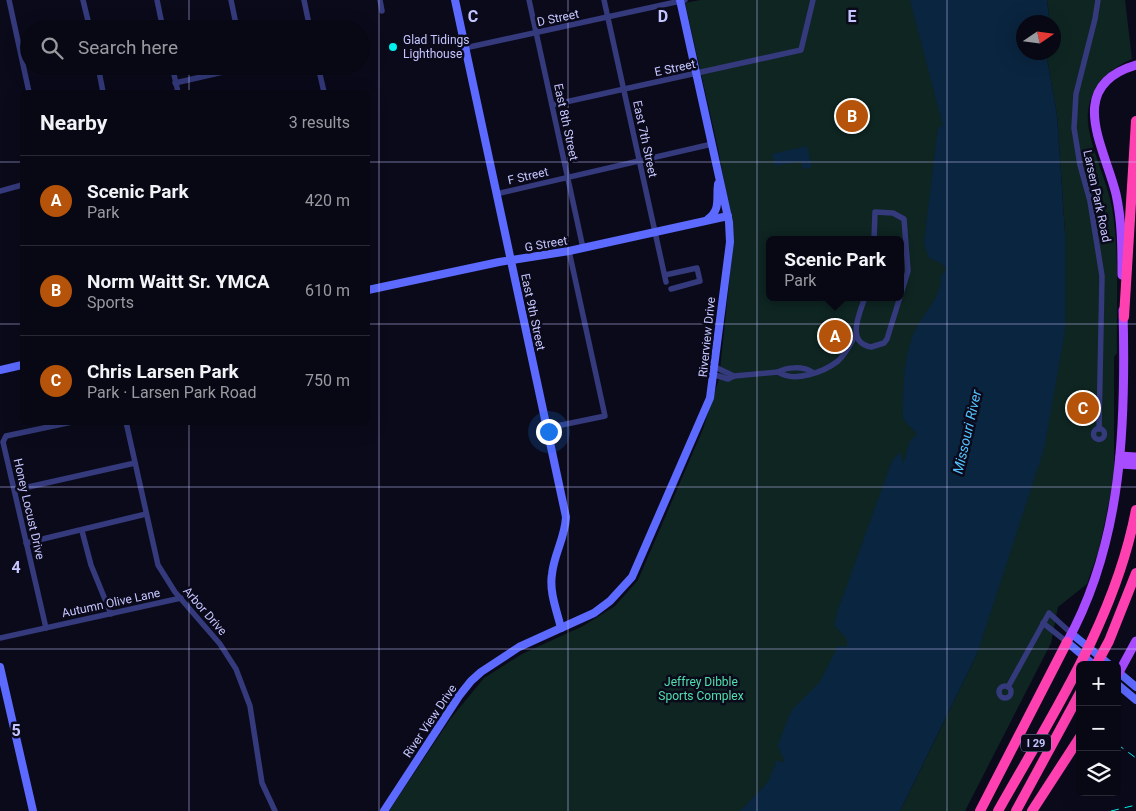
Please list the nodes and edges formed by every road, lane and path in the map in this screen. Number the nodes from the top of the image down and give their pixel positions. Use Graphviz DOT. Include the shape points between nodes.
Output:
graph roads {
  1 [pos="9,0"];
  2 [pos="83,0"];
  3 [pos="157,0"];
  4 [pos="231,0"];
  5 [pos="304,0"];
  6 [pos="380,0"];
  7 [pos="455,0"];
  8 [pos="529,0"];
  9 [pos="604,0"];
  10 [pos="682,0"];
  11 [pos="813,0"];
  12 [pos="1098,0"];
  13 [pos="382,11"];
  14 [pos="608,17"];
  15 [pos="88,20"];
  16 [pos="161,20"];
  17 [pos="235,20"];
  18 [pos="308,20"];
  19 [pos="536,33"];
  20 [pos="465,48"];
  21 [pos="20,51"];
  22 [pos="1136,65"];
  23 [pos="696,74"];
  24 [pos="25,75"];
  25 [pos="100,75"];
  26 [pos="174,75"];
  27 [pos="209,75"];
  28 [pos="320,75"];
  29 [pos="176,83"];
  30 [pos="623,88"];
  31 [pos="29,90"];
  32 [pos="103,90"];
  33 [pos="178,90"];
  34 [pos="324,90"];
  35 [pos="552,105"];
  36 [pos="1136,121"];
  37 [pos="712,144"];
  38 [pos="639,160"];
  39 [pos="568,177"];
  40 [pos="719,178"];
  41 [pos="20,186"];
  42 [pos="0,191"];
  43 [pos="496,194"];
  44 [pos="728,216"];
  45 [pos="706,220"];
  46 [pos="655,232"];
  47 [pos="874,236"];
  48 [pos="583,248"];
  49 [pos="569,251"];
  50 [pos="511,261"];
  51 [pos="665,275"];
  52 [pos="666,282"];
  53 [pos="904,285"];
  54 [pos="670,289"];
  55 [pos="370,290"];
  56 [pos="864,301"];
  57 [pos="900,301"];
  58 [pos="1124,317"];
  59 [pos="856,334"];
  60 [pos="20,365"];
  61 [pos="0,370"];
  62 [pos="715,371"];
  63 [pos="127,425"];
  64 [pos="39,426"];
  65 [pos="547,428"];
  66 [pos="1099,429"];
  67 [pos="1136,458"];
  68 [pos="1120,460"];
  69 [pos="135,463"];
  70 [pos="1136,465"];
  71 [pos="15,490"];
  72 [pos="1136,510"];
  73 [pos="146,514"];
  74 [pos="82,531"];
  75 [pos="26,543"];
  76 [pos="1136,573"];
  77 [pos="1136,585"];
  78 [pos="1128,596"];
  79 [pos="181,598"];
  80 [pos="111,614"];
  81 [pos="1043,623"];
  82 [pos="46,628"];
  83 [pos="561,628"];
  84 [pos="0,638"];
  85 [pos="1069,638"];
  86 [pos="1136,641"];
  87 [pos="1091,661"];
  88 [pos="1097,661"];
  89 [pos="1104,661"];
  90 [pos="0,667"];
  91 [pos="1121,668"];
  92 [pos="1121,675"];
  93 [pos="1008,686"];
  94 [pos="1136,686"];
  95 [pos="1121,687"];
  96 [pos="1076,700"];
  97 [pos="1136,700"];
  98 [pos="1076,743"];
  99 [pos="33,811"];
  100 [pos="275,811"];
  101 [pos="384,811"];
  102 [pos="980,811"];
  103 [pos="998,811"];
  104 [pos="1016,811"];
  105 [pos="1032,811"];
  1 -- 21 [label="street"];
  2 -- 15 [label="street"];
  3 -- 16 [label="street"];
  4 -- 17 [label="street"];
  5 -- 18 [label="street"];
  6 -- 13 [label="street"];
  7 -- 20 [label="main road, East 9th Street"];
  8 -- 19 [label="street, East 8th Street"];
  9 -- 14 [label="street, East 7th Street"];
  10 -- 14 [label="street, D Street"];
  10 -- 23 [label="main road, Riverview Drive"];
  11 -- 23 [label="street, E Street" via="802,50"];
  12 -- 66 [label="street, Larsen Park Road" via="1076,94 1074,128 1102,276"];
  14 -- 19 [label="street, D Street"];
  14 -- 30 [label="street, East 7th Street"];
  19 -- 20 [label="street, D Street"];
  19 -- 35 [label="street, East 8th Street"];
  20 -- 43 [label="main road, East 9th Street"];
  22 -- 58 [label="main road" via="1105,82 1094,116 1099,146 1112,179 1119,212"];
  23 -- 30 [label="street, E Street"];
  23 -- 37 [label="main road, Riverview Drive"];
  24 -- 31 [label="street"];
  25 -- 32 [label="street"];
  26 -- 29 [label="street"];
  27 -- 29 [label="street"];
  28 -- 34 [label="street"];
  29 -- 33 [label="street"];
  30 -- 35 [label="street, E Street"];
  30 -- 38 [label="street, East 7th Street"];
  35 -- 39 [label="street, East 8th Street"];
  36 -- 58 [label="highway"];
  37 -- 38 [label="street, F Street"];
  37 -- 40 [label="main road, Riverview Drive"];
  38 -- 39 [label="street, F Street"];
  38 -- 46 [label="street, East 7th Street"];
  39 -- 43 [label="street, F Street"];
  39 -- 48 [label="street, East 8th Street"];
  40 -- 44 [label="main road, Riverview Drive"];
  40 -- 45 [label="main road" via="717,208 714,215"];
  41 -- 42 [label="street"];
  43 -- 50 [label="main road, East 9th Street"];
  44 -- 45 [label="main road, G Street"];
  44 -- 62 [label="main road, Riverview Drive" via="730,242"];
  45 -- 46 [label="main road, G Street"];
  46 -- 48 [label="main road, G Street"];
  46 -- 51 [label="street, East 7th Street"];
  47 -- 53 [label="street" via="875,212 893,213 904,219 908,271"];
  48 -- 49 [label="main road, G Street"];
  49 -- 50 [label="main road, G Street"];
  49 -- 65 [label="street" via="606,416"];
  50 -- 55 [label="main road, G Street"];
  50 -- 65 [label="main road, East 9th Street"];
  51 -- 52 [label="street, East 7th Street"];
  51 -- 54 [label="street" via="697,268 700,281"];
  56 -- 59 [label="street"];
  57 -- 59 [label="street" via="891,332 884,343 871,347 863,344"];
  58 -- 68 [label="main road"];
  59 -- 62 [label="street" via="838,361 820,372 734,376"];
  60 -- 61 [label="main road"];
  62 -- 83 [label="main road, Riverview Drive" via="702,421 632,577 594,613"];
  63 -- 69 [label="street, Arbor Drive"];
  64 -- 71 [label="street, Honey Locust Drive" via="4,437"];
  65 -- 83 [label="main road, East 9th Street" via="566,518 551,584"];
  67 -- 68 [label="main road"];
  68 -- 70 [label="main road"];
  68 -- 85 [label="main road" via="1101,563 1085,608"];
  69 -- 71 [label="street"];
  69 -- 73 [label="street, Arbor Drive"];
  71 -- 75 [label="street, Honey Locust Drive"];
  72 -- 103 [label="highway, I 29" via="1122,568 1094,634"];
  73 -- 74 [label="street"];
  73 -- 79 [label="street, Arbor Drive" via="158,565"];
  74 -- 75 [label="street"];
  74 -- 80 [label="street" via="90,565"];
  75 -- 82 [label="street, Honey Locust Drive"];
  76 -- 78 [label="highway"];
  77 -- 78 [label="highway"];
  78 -- 88 [label="highway"];
  79 -- 80 [label="street, Autumn Olive Lane"];
  79 -- 100 [label="street, Arbor Drive" via="220,644 244,686 262,783"];
  80 -- 82 [label="street, Autumn Olive Lane"];
  81 -- 85 [label="street"];
  81 -- 85 [label="street" via="1049,613"];
  81 -- 93 [label="street"];
  82 -- 84 [label="street, Autumn Olive Lane"];
  83 -- 101 [label="main road, River View Drive" via="500,658 471,682"];
  85 -- 87 [label="main road"];
  85 -- 89 [label="main road"];
  85 -- 102 [label="highway"];
  86 -- 91 [label="main road"];
  90 -- 99 [label="main road"];
  92 -- 94 [label="main road"];
  95 -- 97 [label="main road"];
  96 -- 104 [label="highway, I 29"];
  98 -- 105 [label="highway"];
}
